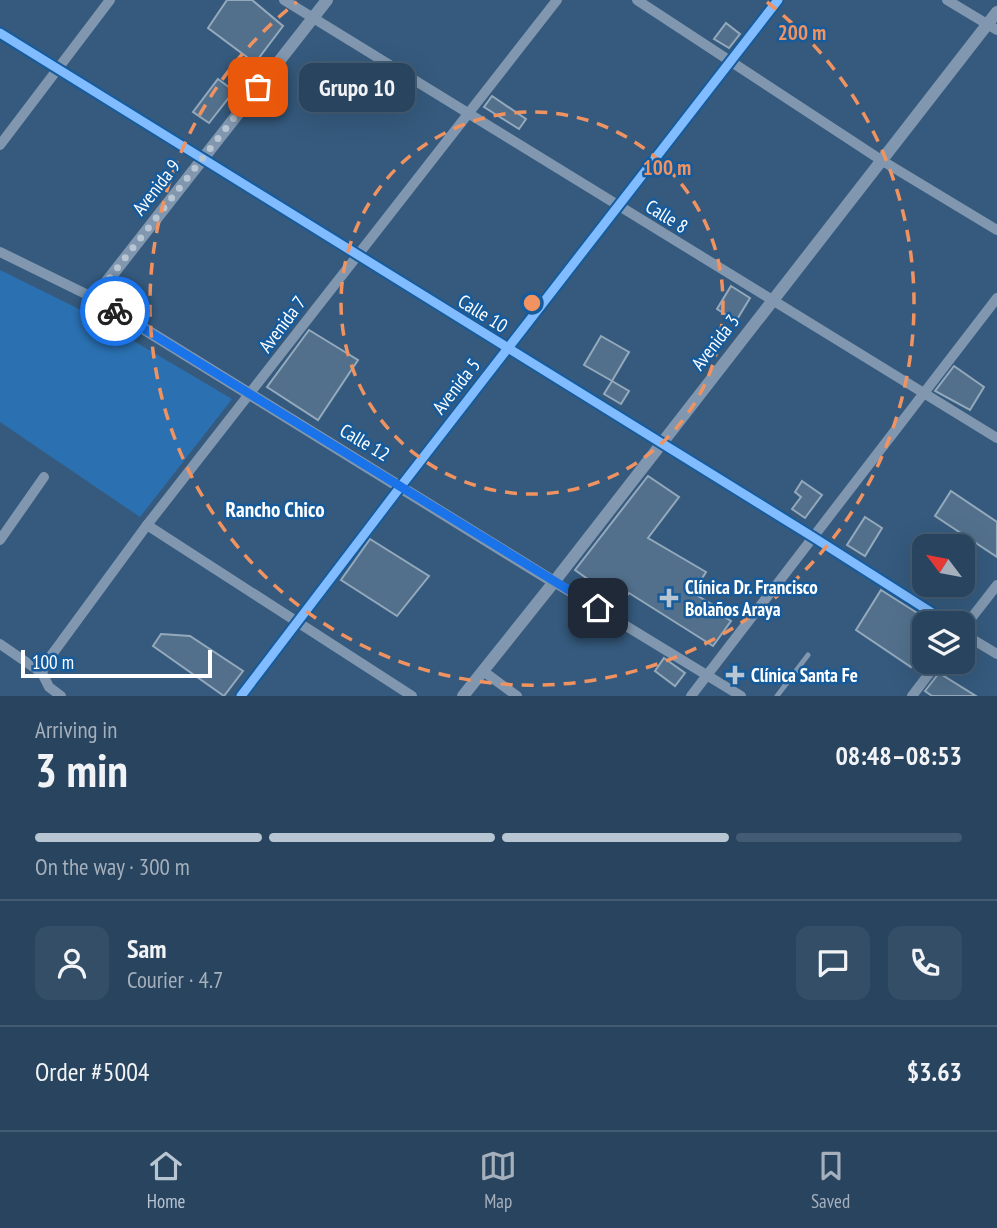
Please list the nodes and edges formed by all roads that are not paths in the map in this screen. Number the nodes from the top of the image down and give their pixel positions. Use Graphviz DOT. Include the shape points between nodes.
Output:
graph roads {
  1 [pos="110,0"];
  2 [pos="284,0"];
  3 [pos="327,0"];
  4 [pos="557,0"];
  5 [pos="637,0"];
  6 [pos="778,0"];
  7 [pos="947,0"];
  8 [pos="997,12"];
  9 [pos="313,18"];
  10 [pos="992,27"];
  11 [pos="0,33"];
  12 [pos="730,60"];
  13 [pos="56,69"];
  14 [pos="468,113"];
  15 [pos="0,145"];
  16 [pos="202,159"];
  17 [pos="881,160"];
  18 [pos="618,206"];
  19 [pos="997,230"];
  20 [pos="0,252"];
  21 [pos="357,255"];
  22 [pos="94,298"];
  23 [pos="997,299"];
  24 [pos="771,301"];
  25 [pos="508,349"];
  26 [pos="924,393"];
  27 [pos="250,394"];
  28 [pos="997,438"];
  29 [pos="661,443"];
  30 [pos="44,477"];
  31 [pos="401,486"];
  32 [pos="147,525"];
  33 [pos="813,537"];
  34 [pos="0,540"];
  35 [pos="554,582"];
  36 [pos="997,585"];
  37 [pos="929,611"];
  38 [pos="975,614"];
  39 [pos="297,622"];
  40 [pos="975,640"];
  41 [pos="0,644"];
  42 [pos="997,654"];
  43 [pos="808,655"];
  44 [pos="483,671"];
  45 [pos="42,673"];
  46 [pos="929,674"];
  47 [pos="707,675"];
  48 [pos="61,696"];
  49 [pos="241,696"];
  50 [pos="412,696"];
  51 [pos="463,696"];
  52 [pos="517,696"];
  53 [pos="691,696"];
  54 [pos="741,696"];
  55 [pos="777,696"];
  56 [pos="912,696"];
  1 -- 13 [label="street"];
  2 -- 9 [label="street, Calle 8"];
  3 -- 9 [label="street, Avenida 9"];
  4 -- 14 [label="street, Avenida 7"];
  5 -- 12 [label="street"];
  6 -- 12 [label="street, Avenida 5"];
  7 -- 10 [label="street"];
  8 -- 10 [label="street, Avenida 3"];
  9 -- 14 [label="street, Calle 8"];
  9 -- 16 [label="street, Avenida 9"];
  10 -- 17 [label="street, Avenida 3"];
  11 -- 13 [label="street, Calle 10"];
  12 -- 17 [label="street"];
  12 -- 18 [label="street, Avenida 5"];
  13 -- 15 [label="street"];
  13 -- 16 [label="street, Calle 10"];
  14 -- 18 [label="street, Calle 8"];
  14 -- 21 [label="street, Avenida 7"];
  16 -- 21 [label="street, Calle 10"];
  16 -- 22 [label="street, Avenida 9"];
  17 -- 19 [label="street"];
  17 -- 24 [label="street, Avenida 3"];
  18 -- 24 [label="street, Calle 8"];
  18 -- 25 [label="street, Avenida 5"];
  20 -- 22 [label="street, Calle 12"];
  21 -- 25 [label="street, Calle 10"];
  21 -- 27 [label="street, Avenida 7"];
  22 -- 27 [label="street, Calle 12"];
  23 -- 26 [label="street"];
  24 -- 26 [label="street, Calle 8"];
  24 -- 29 [label="street, Avenida 3"];
  25 -- 29 [label="street, Calle 10"];
  25 -- 31 [label="street, Avenida 5"];
  26 -- 28 [label="street, Calle 8"];
  26 -- 33 [label="street"];
  27 -- 31 [label="street, Calle 12"];
  27 -- 32 [label="street, Avenida 7"];
  29 -- 33 [label="street, Calle 10"];
  29 -- 35 [label="street, Avenida 3"];
  30 -- 34 [label="street"];
  31 -- 35 [label="street, Calle 12"];
  31 -- 39 [label="street, Avenida 5"];
  32 -- 39 [label="street"];
  32 -- 45 [label="street, Avenida 7"];
  33 -- 37 [label="street, Calle 10"];
  33 -- 47 [label="street"];
  35 -- 44 [label="street, Avenida 3"];
  35 -- 47 [label="street, Calle 12"];
  36 -- 38 [label="street"];
  39 -- 49 [label="street, Avenida 5"];
  39 -- 50 [label="street"];
  40 -- 42 [label="street"];
  41 -- 45 [label="street"];
  43 -- 55 [label="lane"];
  44 -- 51 [label="street, Avenida 3"];
  44 -- 52 [label="street"];
  45 -- 48 [label="street"];
  46 -- 56 [label="street"];
  47 -- 53 [label="street"];
  47 -- 54 [label="street, Calle 12"];
}
